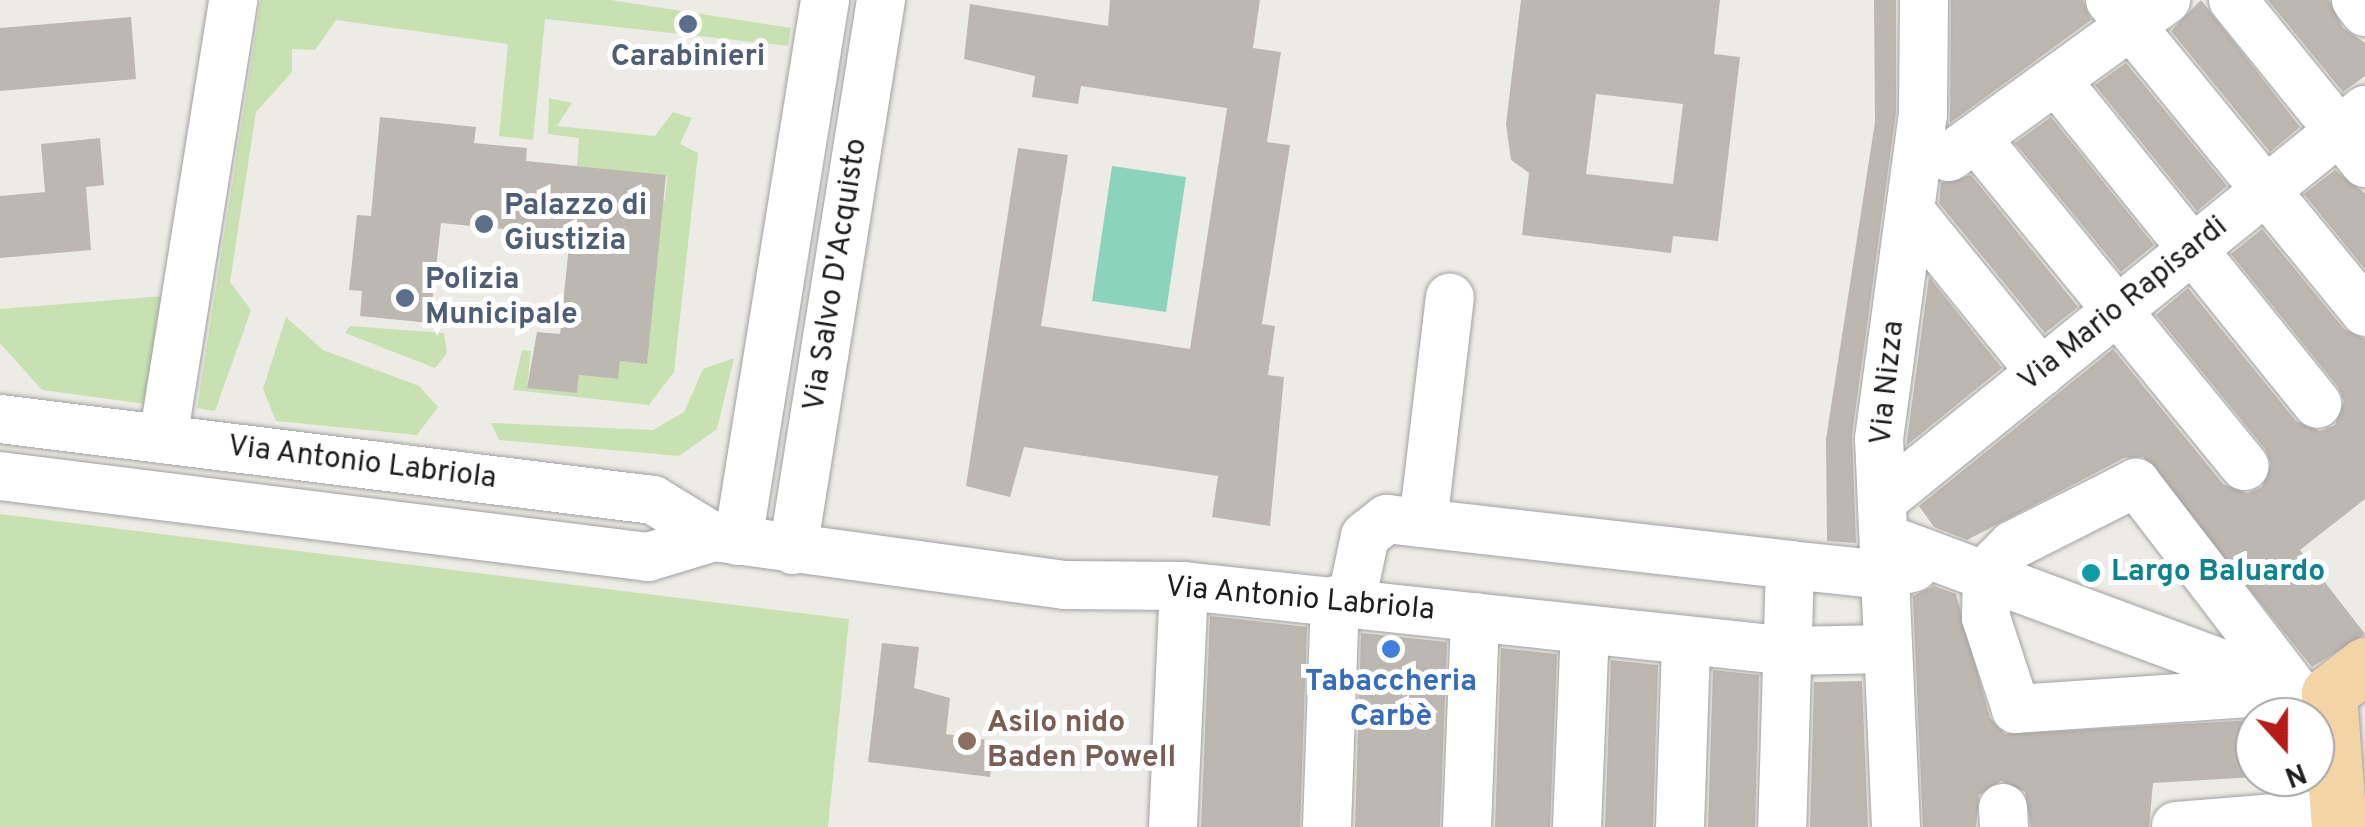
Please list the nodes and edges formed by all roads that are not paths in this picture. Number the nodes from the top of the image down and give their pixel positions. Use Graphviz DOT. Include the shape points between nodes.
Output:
graph roads {
  1 [pos="233,0"];
  2 [pos="825,0"];
  3 [pos="881,0"];
  4 [pos="1924,0"];
  5 [pos="2233,0"];
  6 [pos="2356,0"];
  7 [pos="2136,8"];
  8 [pos="2365,12"];
  9 [pos="2056,80"];
  10 [pos="2356,135"];
  11 [pos="1976,138"];
  12 [pos="2266,190"];
  13 [pos="1912,197"];
  14 [pos="790,220"];
  15 [pos="844,230"];
  16 [pos="2192,250"];
  17 [pos="1450,298"];
  18 [pos="2118,310"];
  19 [pos="2365,312"];
  20 [pos="2041,372"];
  21 [pos="2317,404"];
  22 [pos="0,420"];
  23 [pos="164,439"];
  24 [pos="2244,466"];
  25 [pos="0,476"];
  26 [pos="1423,523"];
  27 [pos="1884,537"];
  28 [pos="726,539"];
  29 [pos="793,550"];
  30 [pos="1967,564"];
  31 [pos="1790,565"];
  32 [pos="1184,586"];
  33 [pos="1343,601"];
  34 [pos="1475,617"];
  35 [pos="1586,631"];
  36 [pos="1686,643"];
  37 [pos="1887,649"];
  38 [pos="1789,651"];
  39 [pos="2330,683"];
  40 [pos="2345,809"];
  41 [pos="2176,826"];
  42 [pos="1173,827"];
  43 [pos="1327,827"];
  44 [pos="1466,827"];
  45 [pos="1577,827"];
  46 [pos="1680,827"];
  47 [pos="1782,827"];
  48 [pos="1896,827"];
  1 -- 23 [label="street"];
  2 -- 14 [label="street"];
  3 -- 15 [label="street, Via Salvo D'Acquisto"];
  4 -- 13 [label="street, Via Nizza"];
  5 -- 10 [label="street"];
  6 -- 8 [label="street"];
  7 -- 9 [label="street"];
  7 -- 12 [label="street"];
  9 -- 11 [label="street"];
  9 -- 16 [label="street"];
  10 -- 12 [label="street, Via Mario Rapisardi"];
  11 -- 13 [label="street"];
  11 -- 18 [label="street"];
  12 -- 16 [label="street, Via Mario Rapisardi"];
  12 -- 19 [label="street"];
  13 -- 20 [label="street"];
  13 -- 27 [label="street, Via Nizza" via="1880,439"];
  14 -- 15 [label="street"];
  14 -- 28 [label="street"];
  15 -- 29 [label="street, Via Salvo D'Acquisto"];
  16 -- 18 [label="street, Via Mario Rapisardi"];
  16 -- 21 [label="street"];
  17 -- 26 [label="street"];
  18 -- 20 [label="street, Via Mario Rapisardi"];
  18 -- 24 [label="street"];
  20 -- 27 [label="street, Via Mario Rapisardi"];
  22 -- 23 [label="street, Via Antonio Labriola"];
  23 -- 28 [label="street, Via Antonio Labriola" via="654,500"];
  25 -- 28 [label="street, Via Antonio Labriola" via="648,557"];
  26 -- 31 [label="street"];
  26 -- 33 [label="street" via="1388,519 1365,536"];
  27 -- 30 [label="street"];
  27 -- 31 [label="street"];
  27 -- 37 [label="street, Via Nizza"];
  28 -- 29 [label="street, Via Antonio Labriola"];
  29 -- 32 [label="street, Via Antonio Labriola" via="1065,585"];
  30 -- 39 [label="street"];
  30 -- 39 [label="street" via="2136,484"];
  30 -- 39 [label="street" via="2016,709"];
  31 -- 38 [label="street"];
  32 -- 33 [label="street, Via Antonio Labriola"];
  32 -- 42 [label="street"];
  33 -- 34 [label="street, Via Antonio Labriola"];
  33 -- 43 [label="street"];
  34 -- 35 [label="street, Via Antonio Labriola"];
  34 -- 44 [label="street"];
  35 -- 36 [label="street, Via Antonio Labriola"];
  35 -- 45 [label="street"];
  36 -- 38 [label="street, Via Antonio Labriola"];
  36 -- 46 [label="street"];
  37 -- 38 [label="street, Via Antonio Labriola"];
  37 -- 48 [label="street, Via Nizza"];
  38 -- 47 [label="street"];
  39 -- 40 [label="main road"];
  40 -- 41 [label="street"];
}
